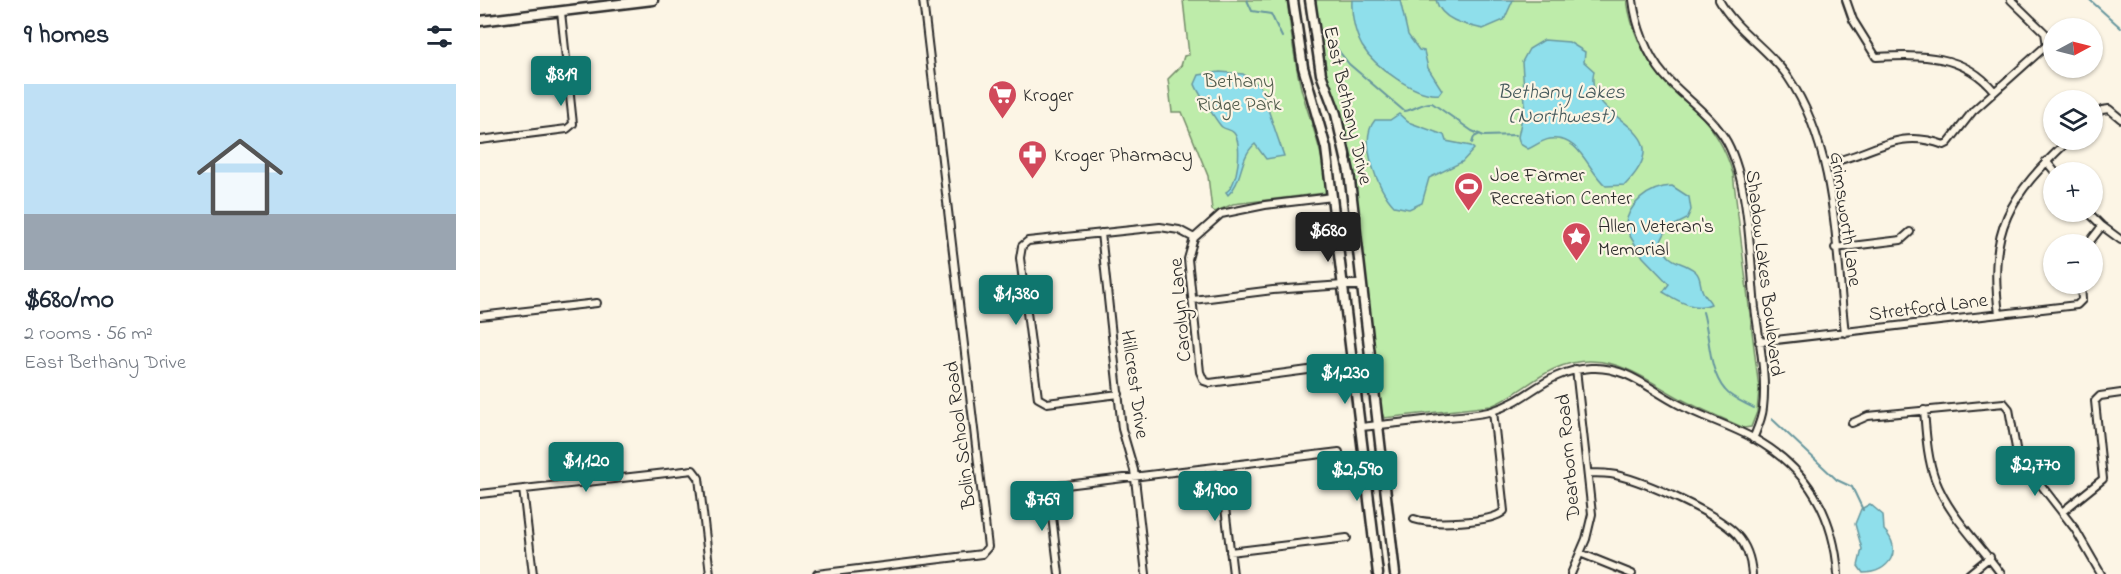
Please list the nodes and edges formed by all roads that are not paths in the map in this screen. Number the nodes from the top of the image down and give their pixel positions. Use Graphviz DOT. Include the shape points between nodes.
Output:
graph roads {
  1 [pos="653,0"];
  2 [pos="922,0"];
  3 [pos="1293,0"];
  4 [pos="1310,0"];
  5 [pos="1633,0"];
  6 [pos="1719,0"];
  7 [pos="1846,0"];
  8 [pos="2011,0"];
  9 [pos="561,12"];
  10 [pos="480,21"];
  11 [pos="1994,91"];
  12 [pos="2103,110"];
  13 [pos="2121,119"];
  14 [pos="480,140"];
  15 [pos="2058,150"];
  16 [pos="2046,161"];
  17 [pos="1826,163"];
  18 [pos="1333,197"];
  19 [pos="2098,222"];
  20 [pos="2102,226"];
  21 [pos="1910,231"];
  22 [pos="1101,234"];
  23 [pos="2096,234"];
  24 [pos="1194,238"];
  25 [pos="2121,240"];
  26 [pos="1835,248"];
  27 [pos="1343,285"];
  28 [pos="1361,285"];
  29 [pos="2083,294"];
  30 [pos="1193,300"];
  31 [pos="597,303"];
  32 [pos="1999,314"];
  33 [pos="480,316"];
  34 [pos="1845,333"];
  35 [pos="1759,342"];
  36 [pos="1331,367"];
  37 [pos="1576,369"];
  38 [pos="2121,393"];
  39 [pos="1119,394"];
  40 [pos="1924,410"];
  41 [pos="1493,411"];
  42 [pos="1852,423"];
  43 [pos="1377,426"];
  44 [pos="1361,427"];
  45 [pos="1753,438"];
  46 [pos="1340,452"];
  47 [pos="1220,466"];
  48 [pos="1588,473"];
  49 [pos="1135,476"];
  50 [pos="523,489"];
  51 [pos="480,494"];
  52 [pos="2062,512"];
  53 [pos="1414,519"];
  54 [pos="1347,538"];
  55 [pos="1230,552"];
  56 [pos="1580,553"];
  57 [pos="1990,557"];
  58 [pos="533,574"];
  59 [pos="710,574"];
  60 [pos="817,574"];
  61 [pos="1059,574"];
  62 [pos="1146,574"];
  63 [pos="1233,574"];
  64 [pos="1378,574"];
  65 [pos="1395,574"];
  66 [pos="1571,574"];
  67 [pos="1632,574"];
  68 [pos="1752,574"];
  69 [pos="1838,574"];
  70 [pos="1969,574"];
  71 [pos="2001,574"];
  72 [pos="2101,574"];
  1 -- 9 [label="main road"];
  2 -- 60 [label="street, Bolin School Road" via="988,547 982,554"];
  3 -- 18 [label="main road, East Bethany Drive" via="1303,67 1326,148"];
  4 -- 28 [label="main road, East Bethany Drive" via="1321,74 1336,114 1349,172"];
  5 -- 35 [label="street, Shadow Lakes Boulevard" via="1640,29 1655,62 1720,132 1735,160"];
  6 -- 17 [label="street, Grimsworth Lane" via="1734,22 1787,75 1810,115"];
  7 -- 11 [label="street" via="1853,20 1876,57 1915,55 1952,60 1977,73"];
  8 -- 11 [label="street" via="2030,16 2048,39 2047,45"];
  9 -- 10 [label="main road"];
  9 -- 14 [label="street" via="573,124 567,129"];
  11 -- 17 [label="street" via="1946,145 1905,139"];
  12 -- 13 [label="street" via="2109,109"];
  15 -- 16 [label="street"];
  16 -- 32 [label="street" via="2016,197 2004,224 1995,270"];
  17 -- 26 [label="street, Grimsworth Lane"];
  18 -- 24 [label="street, Carolyn Lane" via="1221,214"];
  18 -- 27 [label="main road, East Bethany Drive"];
  19 -- 20 [label="street"];
  20 -- 23 [label="street"];
  20 -- 25 [label="street"];
  21 -- 26 [label="street" via="1901,240"];
  22 -- 24 [label="street" via="1160,227"];
  22 -- 39 [label="street, Hillcrest Drive"];
  22 -- 39 [label="street" via="1028,242 1022,246 1022,272 1040,401"];
  24 -- 30 [label="street, Carolyn Lane" via="1188,259"];
  26 -- 34 [label="street, Grimsworth Lane"];
  27 -- 28 [label="main road"];
  27 -- 30 [label="street"];
  27 -- 44 [label="main road, East Bethany Drive"];
  28 -- 43 [label="main road, East Bethany Drive"];
  29 -- 32 [label="street, Stretford Lane" via="2079,304"];
  30 -- 36 [label="street, Carolyn Lane" via="1200,372 1208,383"];
  31 -- 33 [label="street"];
  32 -- 34 [label="street, Stretford Lane"];
  34 -- 35 [label="street, Stretford Lane"];
  35 -- 45 [label="street, Shadow Lakes Boulevard" via="1763,409"];
  37 -- 41 [label="street" via="1542,382"];
  37 -- 45 [label="street" via="1605,368 1632,376 1680,405"];
  37 -- 48 [label="street, Dearborn Road"];
  38 -- 52 [label="street" via="2100,396 2095,401 2103,479"];
  39 -- 49 [label="street, Hillcrest Drive" via="1122,429"];
  40 -- 42 [label="street" via="1868,416"];
  40 -- 52 [label="street" via="1998,402 2006,405 2017,454"];
  40 -- 57 [label="street" via="1935,479 1965,529"];
  41 -- 43 [label="street"];
  41 -- 53 [label="street" via="1504,511 1495,516 1439,523"];
  43 -- 44 [label="street"];
  43 -- 65 [label="main road, East Bethany Drive"];
  44 -- 64 [label="main road, East Bethany Drive"];
  45 -- 69 [label="street" via="1798,472 1816,494 1834,538"];
  46 -- 47 [label="street"];
  47 -- 49 [label="street"];
  47 -- 55 [label="street"];
  48 -- 56 [label="street, Dearborn Road" via="1592,514"];
  48 -- 68 [label="street" via="1628,479 1712,516 1738,536 1750,558"];
  49 -- 61 [label="street" via="1062,485 1052,492"];
  49 -- 62 [label="street, Hillcrest Drive"];
  50 -- 51 [label="street"];
  50 -- 58 [label="street"];
  50 -- 59 [label="street" via="696,471"];
  52 -- 72 [label="street"];
  54 -- 55 [label="street"];
  55 -- 63 [label="street"];
  56 -- 66 [label="street, Dearborn Road"];
  56 -- 67 [label="street"];
  57 -- 70 [label="street"];
  57 -- 71 [label="street"];
}
